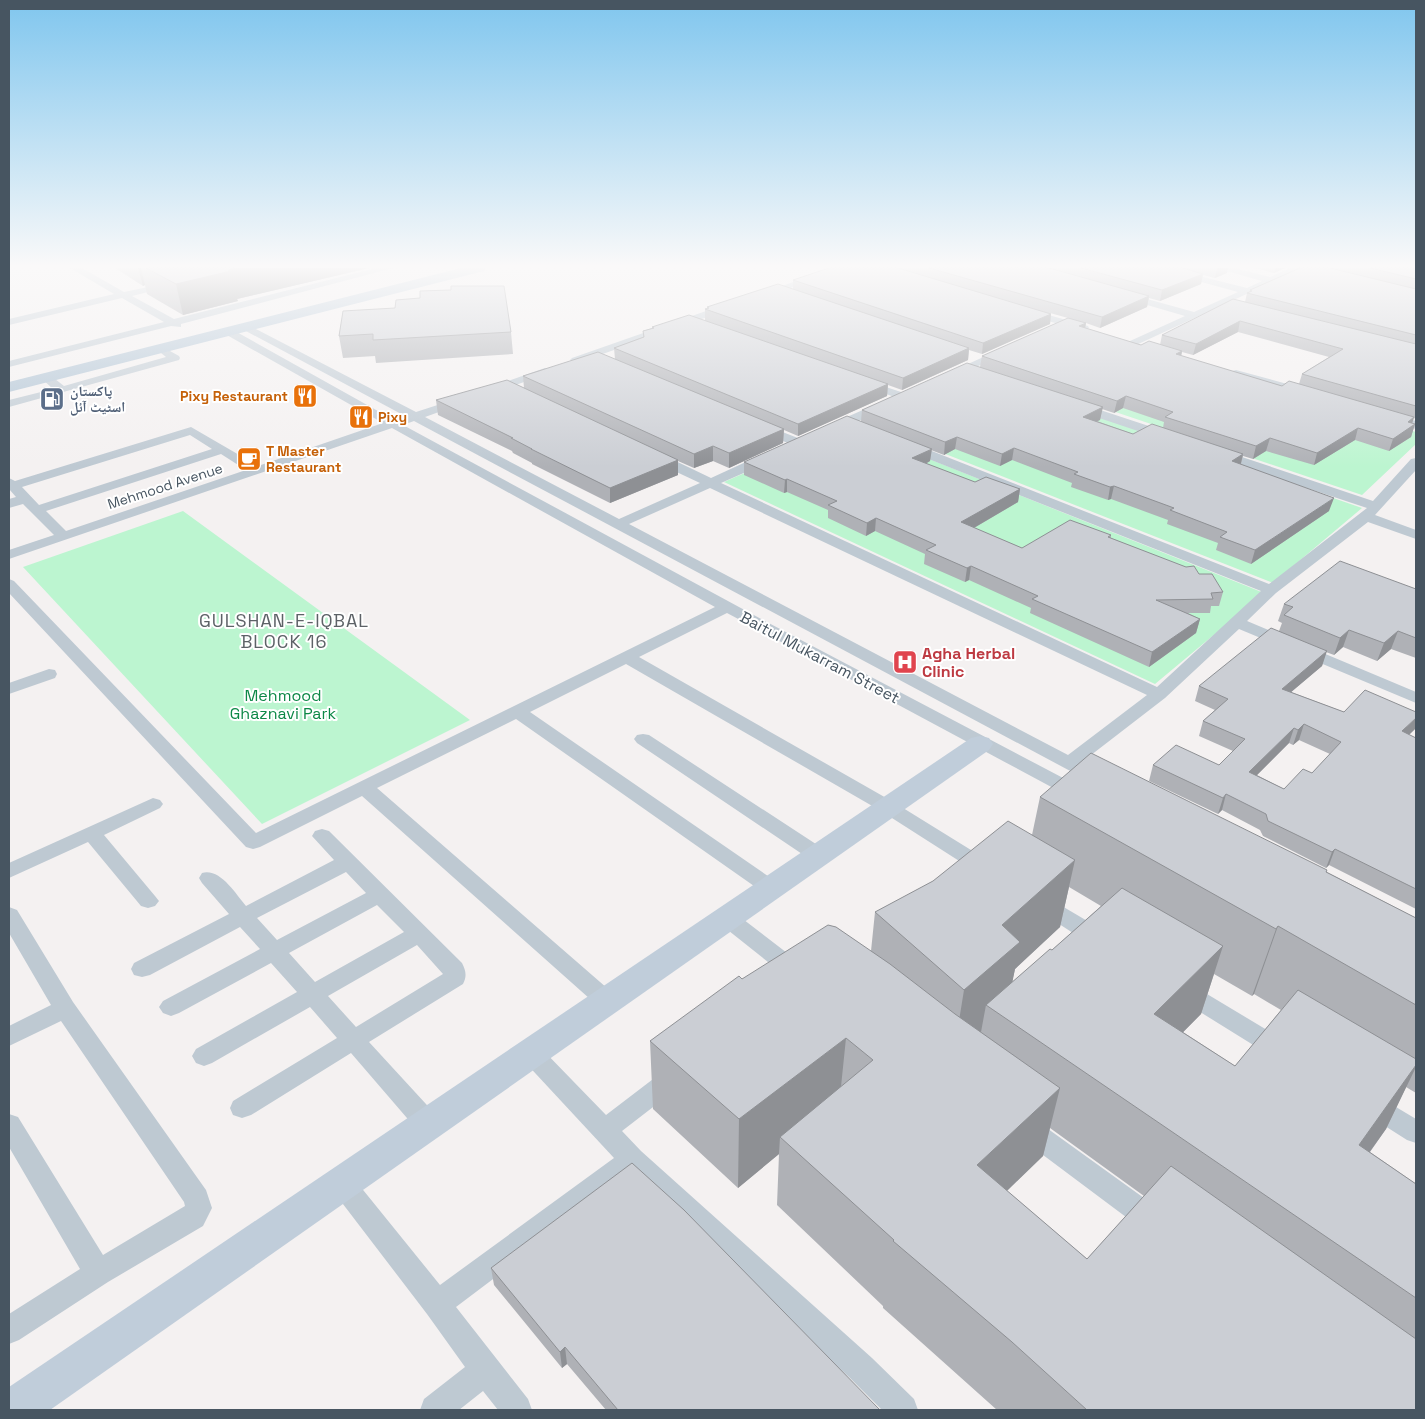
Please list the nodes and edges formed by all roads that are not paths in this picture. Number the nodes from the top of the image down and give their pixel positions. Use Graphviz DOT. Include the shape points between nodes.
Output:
graph roads {
  1 [pos="161,334"];
  2 [pos="182,334"];
  3 [pos="222,334"];
  4 [pos="260,334"];
  5 [pos="648,334"];
  6 [pos="1148,334"];
  7 [pos="160,342"];
  8 [pos="1016,345"];
  9 [pos="1153,349"];
  10 [pos="964,354"];
  11 [pos="590,355"];
  12 [pos="982,360"];
  13 [pos="608,363"];
  14 [pos="9,364"];
  15 [pos="965,368"];
  16 [pos="1228,370"];
  17 [pos="9,372"];
  18 [pos="984,374"];
  19 [pos="46,377"];
  20 [pos="856,380"];
  21 [pos="938,380"];
  22 [pos="504,386"];
  23 [pos="9,387"];
  24 [pos="62,390"];
  25 [pos="522,394"];
  26 [pos="1313,395"];
  27 [pos="1068,403"];
  28 [pos="9,404"];
  29 [pos="1379,414"];
  30 [pos="415,417"];
  31 [pos="846,422"];
  32 [pos="753,424"];
  33 [pos="1416,424"];
  34 [pos="392,425"];
  35 [pos="865,429"];
  36 [pos="823,432"];
  37 [pos="893,440"];
  38 [pos="1180,441"];
  39 [pos="220,450"];
  40 [pos="1208,450"];
  41 [pos="649,453"];
  42 [pos="1416,462"];
  43 [pos="256,471"];
  44 [pos="712,482"];
  45 [pos="11,484"];
  46 [pos="26,498"];
  47 [pos="9,504"];
  48 [pos="37,510"];
  49 [pos="1372,512"];
  50 [pos="618,524"];
  51 [pos="1416,535"];
  52 [pos="63,536"];
  53 [pos="9,555"];
  54 [pos="9,584"];
  55 [pos="1272,590"];
  56 [pos="727,607"];
  57 [pos="1237,622"];
  58 [pos="626,657"];
  59 [pos="49,674"];
  60 [pos="9,689"];
  61 [pos="1159,694"];
  62 [pos="1416,698"];
  63 [pos="517,711"];
  64 [pos="990,736"];
  65 [pos="643,739"];
  66 [pos="1069,763"];
  67 [pos="1112,786"];
  68 [pos="364,787"];
  69 [pos="1094,802"];
  70 [pos="153,804"];
  71 [pos="888,807"];
  72 [pos="91,833"];
  73 [pos="322,836"];
  74 [pos="818,855"];
  75 [pos="348,862"];
  76 [pos="9,871"];
  77 [pos="209,878"];
  78 [pos="1002,879"];
  79 [pos="771,888"];
  80 [pos="380,894"];
  81 [pos="1027,894"];
  82 [pos="148,901"];
  83 [pos="9,915"];
  84 [pos="243,916"];
  85 [pos="728,918"];
  86 [pos="419,934"];
  87 [pos="1101,948"];
  88 [pos="274,951"];
  89 [pos="142,969"];
  90 [pos="1169,982"];
  91 [pos="804,983"];
  92 [pos="312,994"];
  93 [pos="607,1000"];
  94 [pos="171,1007"];
  95 [pos="66,1008"];
  96 [pos="9,1037"];
  97 [pos="353,1040"];
  98 [pos="531,1054"];
  99 [pos="204,1056"];
  100 [pos="1297,1059"];
  101 [pos="688,1066"];
  102 [pos="1356,1096"];
  103 [pos="242,1108"];
  104 [pos="1010,1116"];
  105 [pos="9,1124"];
  106 [pos="428,1124"];
  107 [pos="604,1131"];
  108 [pos="1416,1132"];
  109 [pos="632,1159"];
  110 [pos="342,1183"];
  111 [pos="1171,1234"];
  112 [pos="98,1273"];
  113 [pos="437,1304"];
  114 [pos="9,1330"];
  115 [pos="485,1370"];
  116 [pos="13,1410"];
  117 [pos="435,1410"];
  118 [pos="517,1410"];
  119 [pos="903,1410"];
  1 -- 14 [label="street"];
  2 -- 7 [label="main road" via="182,339 178,336"];
  3 -- 34 [label="street, Baitul Mukarram Street"];
  4 -- 30 [label="street, Baitul Mukarram Street"];
  5 -- 11 [label="street, Mehmood Avenue"];
  6 -- 9 [label="street" via="1130,342"];
  7 -- 17 [label="main road"];
  7 -- 19 [label="main road"];
  7 -- 24 [label="street" via="176,358"];
  8 -- 12 [label="street"];
  10 -- 12 [label="street"];
  11 -- 13 [label="street"];
  11 -- 22 [label="street, Mehmood Avenue"];
  12 -- 15 [label="street"];
  15 -- 18 [label="street"];
  15 -- 21 [label="street"];
  16 -- 26 [label="street"];
  19 -- 23 [label="main road"];
  19 -- 24 [label="street"];
  20 -- 31 [label="street" via="907,394"];
  22 -- 25 [label="street"];
  22 -- 30 [label="street, Mehmood Avenue"];
  24 -- 28 [label="street"];
  27 -- 38 [label="street"];
  29 -- 33 [label="street"];
  30 -- 34 [label="street, Mehmood Avenue"];
  30 -- 50 [label="street, Baitul Mukarram Street"];
  31 -- 35 [label="street"];
  31 -- 36 [label="street"];
  32 -- 44 [label="street" via="803,441"];
  34 -- 43 [label="street, Mehmood Avenue"];
  34 -- 56 [label="street, Baitul Mukarram Street"];
  37 -- 55 [label="street"];
  39 -- 43 [label="street"];
  39 -- 45 [label="street" via="191,431"];
  39 -- 48 [label="street"];
  40 -- 49 [label="street"];
  41 -- 44 [label="street"];
  42 -- 49 [label="street"];
  43 -- 52 [label="street, Mehmood Avenue"];
  44 -- 50 [label="street"];
  44 -- 61 [label="street"];
  45 -- 46 [label="street"];
  46 -- 47 [label="street"];
  46 -- 48 [label="street"];
  48 -- 52 [label="street"];
  49 -- 51 [label="street"];
  49 -- 55 [label="street"];
  50 -- 64 [label="street, Baitul Mukarram Street"];
  52 -- 53 [label="street, Mehmood Avenue"];
  54 -- 68 [label="street" via="253,842"];
  55 -- 57 [label="street"];
  56 -- 58 [label="street"];
  56 -- 64 [label="street, Baitul Mukarram Street"];
  57 -- 61 [label="street"];
  57 -- 62 [label="street"];
  58 -- 63 [label="street"];
  58 -- 71 [label="street"];
  59 -- 60 [label="street"];
  61 -- 66 [label="street"];
  63 -- 68 [label="street"];
  63 -- 79 [label="street"];
  64 -- 66 [label="street, Baitul Mukarram Street"];
  64 -- 69 [label="street, Baitul Mukarram Street"];
  64 -- 71 [label="street"];
  65 -- 74 [label="street"];
  66 -- 67 [label="street, Baitul Mukarram Street"];
  68 -- 93 [label="street"];
  70 -- 72 [label="street"];
  71 -- 74 [label="street"];
  71 -- 78 [label="street"];
  72 -- 76 [label="street"];
  72 -- 82 [label="street"];
  73 -- 75 [label="street"];
  74 -- 79 [label="street"];
  75 -- 80 [label="street"];
  75 -- 84 [label="street"];
  77 -- 84 [label="street"];
  79 -- 85 [label="street"];
  80 -- 86 [label="street"];
  80 -- 88 [label="street"];
  81 -- 87 [label="street"];
  83 -- 95 [label="street"];
  84 -- 88 [label="street"];
  84 -- 89 [label="street"];
  85 -- 91 [label="street"];
  85 -- 93 [label="street"];
  86 -- 92 [label="street"];
  86 -- 97 [label="street" via="454,969 454,978"];
  88 -- 92 [label="street"];
  88 -- 94 [label="street"];
  90 -- 100 [label="street"];
  92 -- 97 [label="street"];
  92 -- 99 [label="street"];
  93 -- 98 [label="street"];
  95 -- 96 [label="street"];
  95 -- 112 [label="street" via="197,1198 199,1208 193,1217"];
  97 -- 103 [label="street"];
  97 -- 106 [label="street"];
  98 -- 106 [label="street"];
  98 -- 107 [label="street"];
  101 -- 107 [label="street"];
  102 -- 108 [label="street"];
  104 -- 111 [label="street"];
  105 -- 112 [label="street"];
  106 -- 110 [label="street"];
  107 -- 109 [label="street"];
  109 -- 113 [label="street"];
  109 -- 119 [label="street"];
  110 -- 113 [label="street"];
  110 -- 116 [label="street"];
  112 -- 114 [label="street"];
  113 -- 115 [label="street"];
  115 -- 117 [label="street"];
  115 -- 118 [label="street"];
}
